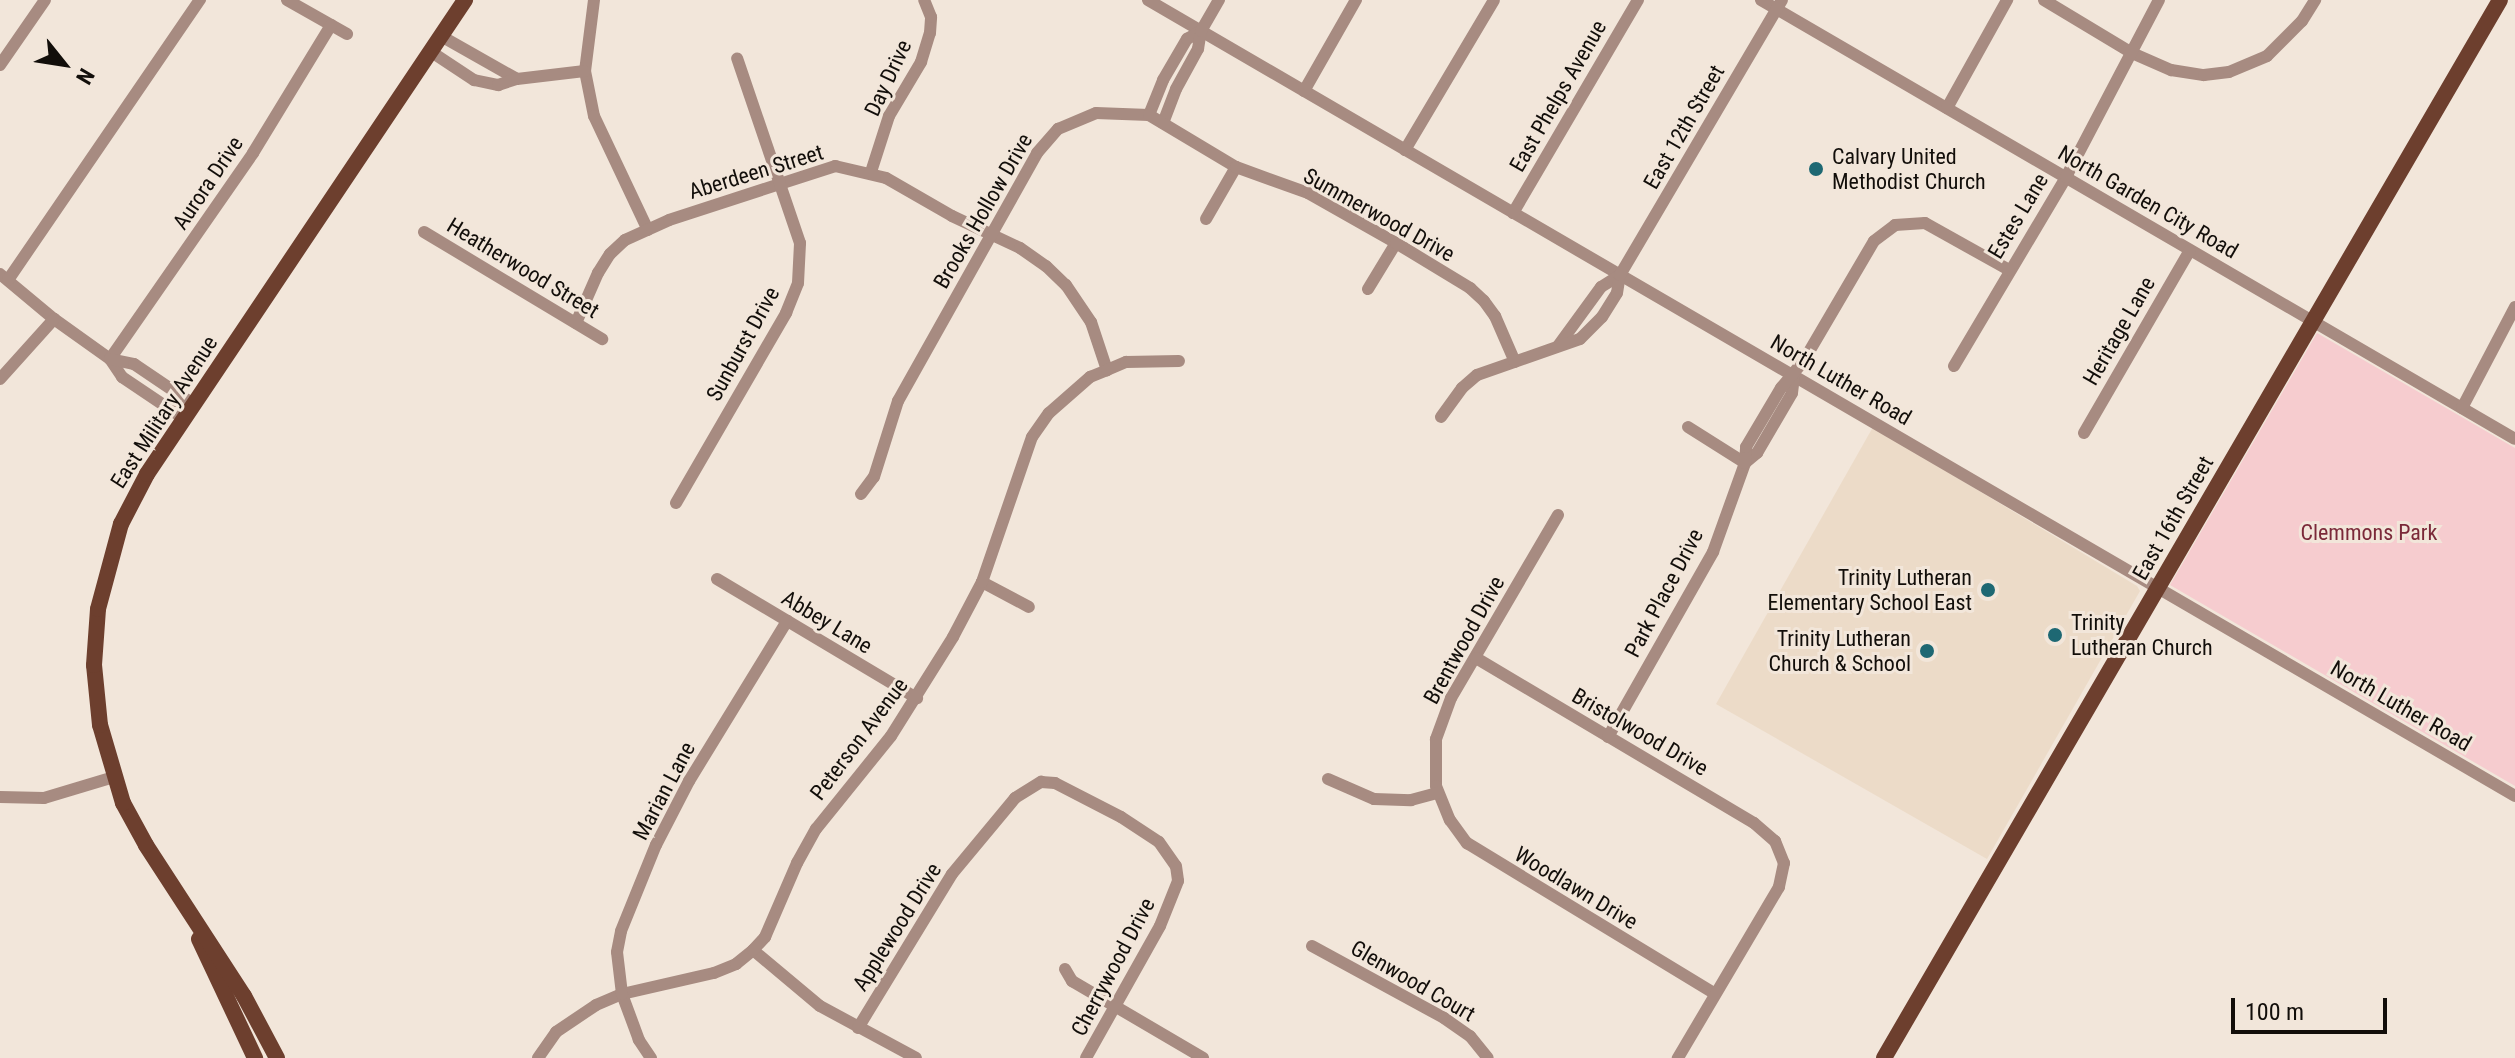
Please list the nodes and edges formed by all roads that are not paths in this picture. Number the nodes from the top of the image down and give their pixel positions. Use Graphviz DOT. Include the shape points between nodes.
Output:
graph roads {
  1 [pos="45,0"];
  2 [pos="200,0"];
  3 [pos="287,0"];
  4 [pos="465,0"];
  5 [pos="594,0"];
  6 [pos="924,0"];
  7 [pos="1148,0"];
  8 [pos="1219,0"];
  9 [pos="1356,0"];
  10 [pos="1494,0"];
  11 [pos="1638,0"];
  12 [pos="1761,0"];
  13 [pos="2007,0"];
  14 [pos="2044,0"];
  15 [pos="2159,0"];
  16 [pos="2500,0"];
  17 [pos="2314,2"];
  18 [pos="1779,5"];
  19 [pos="331,25"];
  20 [pos="1201,31"];
  21 [pos="347,34"];
  22 [pos="441,36"];
  23 [pos="430,51"];
  24 [pos="2132,53"];
  25 [pos="737,58"];
  26 [pos="0,65"];
  27 [pos="585,71"];
  28 [pos="517,79"];
  29 [pos="1304,91"];
  30 [pos="1947,108"];
  31 [pos="1149,115"];
  32 [pos="1163,123"];
  33 [pos="1405,150"];
  34 [pos="1236,167"];
  35 [pos="871,172"];
  36 [pos="2066,177"];
  37 [pos="780,184"];
  38 [pos="1513,213"];
  39 [pos="1206,219"];
  40 [pos="648,230"];
  41 [pos="424,232"];
  42 [pos="991,234"];
  43 [pos="1396,243"];
  44 [pos="2190,250"];
  45 [pos="2009,270"];
  46 [pos="1620,275"];
  47 [pos="4,277"];
  48 [pos="1368,289"];
  49 [pos="2515,307"];
  50 [pos="54,319"];
  51 [pos="2313,321"];
  52 [pos="576,323"];
  53 [pos="602,339"];
  54 [pos="1558,346"];
  55 [pos="110,359"];
  56 [pos="1179,361"];
  57 [pos="1515,362"];
  58 [pos="1954,366"];
  59 [pos="1107,370"];
  60 [pos="1794,376"];
  61 [pos="0,379"];
  62 [pos="2462,408"];
  63 [pos="188,411"];
  64 [pos="1441,417"];
  65 [pos="1688,427"];
  66 [pos="2084,433"];
  67 [pos="2515,439"];
  68 [pos="1745,463"];
  69 [pos="861,494"];
  70 [pos="676,503"];
  71 [pos="1558,515"];
  72 [pos="717,579"];
  73 [pos="982,582"];
  74 [pos="2157,588"];
  75 [pos="1029,607"];
  76 [pos="787,621"];
  77 [pos="1476,658"];
  78 [pos="917,698"];
  79 [pos="1608,737"];
  80 [pos="114,777"];
  81 [pos="1328,779"];
  82 [pos="1041,782"];
  83 [pos="1438,793"];
  84 [pos="2515,796"];
  85 [pos="0,797"];
  86 [pos="191,915"];
  87 [pos="1312,946"];
  88 [pos="753,950"];
  89 [pos="1065,969"];
  90 [pos="622,994"];
  91 [pos="1715,994"];
  92 [pos="1115,1008"];
  93 [pos="858,1028"];
  94 [pos="255,1058"];
  95 [pos="277,1058"];
  96 [pos="538,1058"];
  97 [pos="651,1058"];
  98 [pos="916,1058"];
  99 [pos="1086,1058"];
  100 [pos="1203,1058"];
  101 [pos="1488,1058"];
  102 [pos="1678,1058"];
  103 [pos="1884,1058"];
  1 -- 26 [label="street"];
  2 -- 47 [label="street"];
  3 -- 19 [label="street"];
  4 -- 22 [label="main road, East Military Avenue"];
  5 -- 27 [label="street"];
  6 -- 35 [label="street, Day Drive" via="930,33 921,62 889,116"];
  7 -- 20 [label="street, North Luther Road"];
  8 -- 20 [label="street"];
  9 -- 29 [label="street"];
  10 -- 33 [label="street"];
  11 -- 38 [label="street, East Phelps Avenue"];
  12 -- 18 [label="street, North Garden City Road"];
  13 -- 30 [label="street"];
  14 -- 24 [label="street"];
  15 -- 24 [label="street, Estes Lane"];
  16 -- 51 [label="main road, East 16th Street"];
  17 -- 24 [label="street" via="2267,56 2229,72 2185,74"];
  18 -- 30 [label="street, North Garden City Road"];
  18 -- 46 [label="street, East 12th Street"];
  19 -- 21 [label="street"];
  19 -- 55 [label="street, Aurora Drive" via="253,153"];
  20 -- 29 [label="street, North Luther Road"];
  20 -- 31 [label="street" via="1187,39"];
  20 -- 32 [label="street" via="1198,49"];
  22 -- 23 [label="main road, East Military Avenue"];
  22 -- 28 [label="street"];
  23 -- 28 [label="street" via="474,80 498,85"];
  23 -- 63 [label="main road, East Military Avenue"];
  24 -- 36 [label="street, Estes Lane"];
  25 -- 37 [label="street, Sunburst Drive"];
  27 -- 28 [label="street"];
  27 -- 40 [label="street" via="606,148"];
  29 -- 33 [label="street, North Luther Road"];
  30 -- 36 [label="street, North Garden City Road"];
  31 -- 32 [label="street, Summerwood Drive"];
  31 -- 42 [label="street, Brooks Hollow Drive" via="1096,113 1058,129 1037,153"];
  32 -- 34 [label="street, Summerwood Drive"];
  33 -- 38 [label="street, North Luther Road"];
  34 -- 39 [label="street"];
  34 -- 43 [label="street, Summerwood Drive" via="1308,193"];
  35 -- 37 [label="street, Aberdeen Street" via="835,166"];
  35 -- 42 [label="street, Aberdeen Street"];
  36 -- 44 [label="street, North Garden City Road"];
  36 -- 45 [label="street, Estes Lane"];
  37 -- 40 [label="street, Aberdeen Street"];
  37 -- 70 [label="street, Sunburst Drive" via="800,243 798,283 786,313"];
  38 -- 46 [label="street, North Luther Road"];
  40 -- 52 [label="street, Aberdeen Street" via="610,254"];
  41 -- 52 [label="street, Heatherwood Street"];
  42 -- 59 [label="street, Aberdeen Street" via="1033,257 1066,285 1091,322"];
  42 -- 69 [label="street, Brooks Hollow Drive" via="898,401 874,477"];
  43 -- 48 [label="street"];
  43 -- 57 [label="street, Summerwood Drive" via="1484,301"];
  44 -- 51 [label="street, North Garden City Road"];
  44 -- 66 [label="street, Heritage Lane"];
  45 -- 58 [label="street, Estes Lane"];
  45 -- 60 [label="street, Park Place Drive" via="1925,223 1904,222 1887,229 1866,252"];
  46 -- 54 [label="street, East 12th Street" via="1601,287"];
  46 -- 54 [label="street, East 12th Street" via="1617,293 1602,317 1580,339"];
  46 -- 60 [label="street, North Luther Road"];
  47 -- 50 [label="street"];
  49 -- 62 [label="street"];
  50 -- 55 [label="street"];
  50 -- 61 [label="street"];
  51 -- 62 [label="street, North Garden City Road"];
  51 -- 74 [label="main road, East 16th Street"];
  52 -- 53 [label="street, Heatherwood Street"];
  54 -- 57 [label="street, East 12th Street"];
  55 -- 63 [label="street" via="134,364"];
  56 -- 59 [label="street, Peterson Avenue" via="1126,362"];
  57 -- 64 [label="street, East 12th Street" via="1477,375"];
  59 -- 73 [label="street, Peterson Avenue" via="1070,391 1032,437"];
  60 -- 68 [label="street, Park Place Drive" via="1792,393 1757,453"];
  60 -- 74 [label="street, North Luther Road"];
  62 -- 67 [label="street, North Garden City Road"];
  63 -- 80 [label="main road, East Military Avenue" via="131,502 103,581 94,665 100,725"];
  65 -- 68 [label="street"];
  68 -- 79 [label="street, Park Place Drive" via="1713,552"];
  71 -- 77 [label="street, Brentwood Drive"];
  72 -- 76 [label="street, Abbey Lane"];
  73 -- 75 [label="street"];
  73 -- 78 [label="street, Peterson Avenue"];
  74 -- 84 [label="street, North Luther Road"];
  74 -- 103 [label="main road, East 16th Street"];
  76 -- 78 [label="street, Abbey Lane"];
  76 -- 90 [label="street, Marian Lane" via="656,845 621,931 617,952"];
  77 -- 79 [label="street, Bristolwood Drive"];
  77 -- 83 [label="street, Brentwood Drive" via="1451,698 1436,739"];
  78 -- 88 [label="street, Peterson Avenue" via="816,829 765,937"];
  79 -- 91 [label="street, Bristolwood Drive" via="1754,823 1778,847 1784,863 1779,887"];
  80 -- 85 [label="street" via="44,798"];
  80 -- 86 [label="main road, East Military Avenue" via="139,835"];
  81 -- 83 [label="street" via="1374,799 1411,800"];
  82 -- 92 [label="street, Cherrywood Drive" via="1055,783 1121,817 1159,842 1176,866 1173,897"];
  82 -- 93 [label="street, Applewood Drive" via="1015,798 952,874"];
  83 -- 91 [label="street, Woodlawn Drive" via="1457,831 1492,861"];
  86 -- 94 [label="main road" via="213,974"];
  86 -- 95 [label="main road, East Military Avenue"];
  87 -- 101 [label="street, Glenwood Court" via="1444,1018 1470,1036"];
  88 -- 90 [label="street, Peterson Avenue" via="714,973"];
  88 -- 93 [label="street" via="820,1006"];
  89 -- 92 [label="street" via="1072,981"];
  90 -- 96 [label="street, Peterson Avenue" via="576,1016 556,1032"];
  90 -- 97 [label="street, Marian Lane"];
  91 -- 102 [label="street"];
  92 -- 99 [label="street, Cherrywood Drive"];
  92 -- 100 [label="street"];
  93 -- 98 [label="street"];
}
